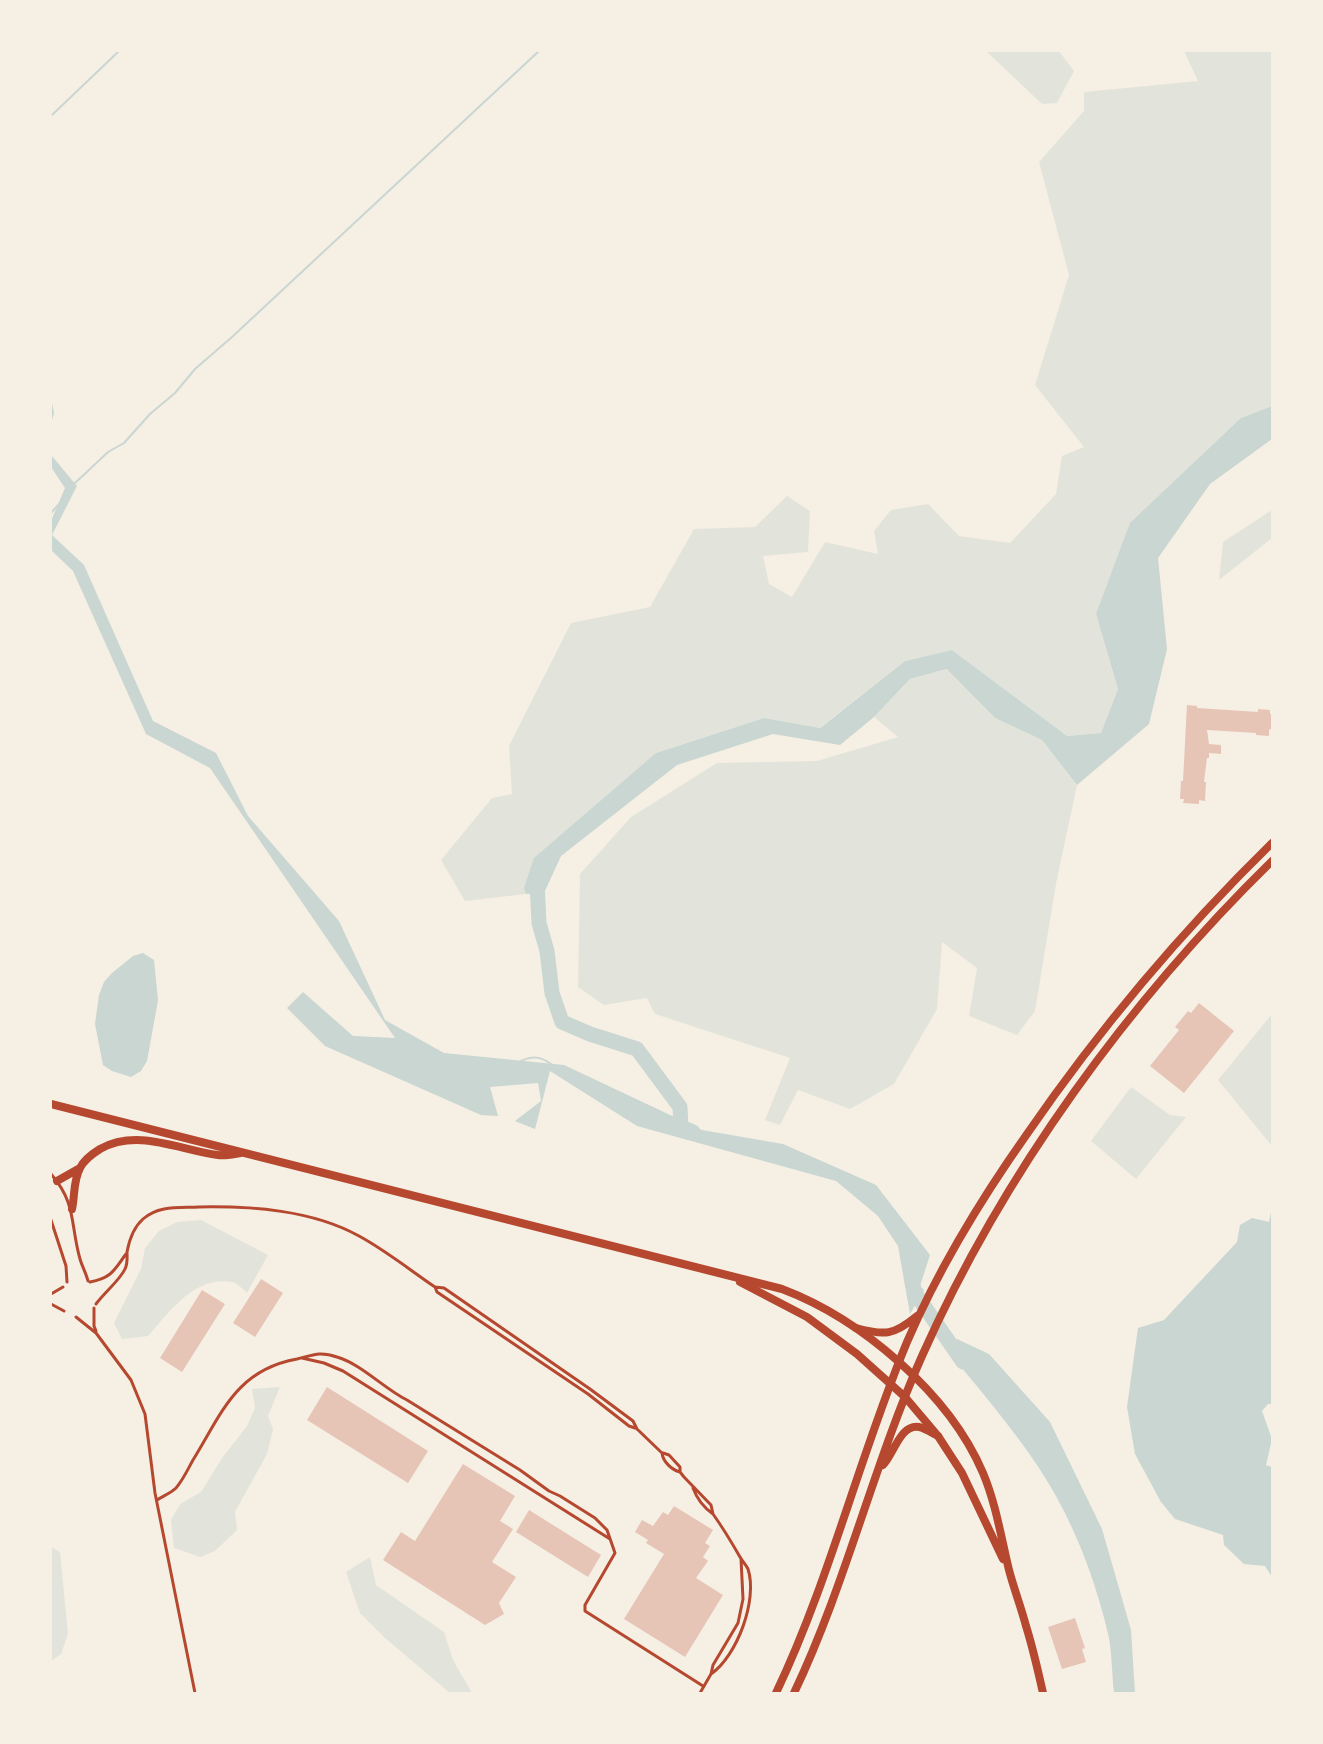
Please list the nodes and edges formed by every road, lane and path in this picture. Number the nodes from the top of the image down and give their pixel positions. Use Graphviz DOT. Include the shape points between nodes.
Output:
graph roads {
  1 [pos="1272,843"];
  2 [pos="1272,861"];
  3 [pos="51,1104"];
  4 [pos="246,1152"];
  5 [pos="80,1168"];
  6 [pos="54,1177"];
  7 [pos="72,1209"];
  8 [pos="51,1220"];
  9 [pos="127,1252"];
  10 [pos="729,1277"];
  11 [pos="67,1282"];
  12 [pos="63,1287"];
  13 [pos="435,1287"];
  14 [pos="51,1294"];
  15 [pos="51,1304"];
  16 [pos="64,1311"];
  17 [pos="920,1314"];
  18 [pos="76,1317"];
  19 [pos="856,1328"];
  20 [pos="96,1333"];
  21 [pos="301,1358"];
  22 [pos="899,1363"];
  23 [pos="914,1376"];
  24 [pos="891,1383"];
  25 [pos="905,1397"];
  26 [pos="637,1429"];
  27 [pos="938,1436"];
  28 [pos="662,1453"];
  29 [pos="879,1470"];
  30 [pos="680,1472"];
  31 [pos="693,1487"];
  32 [pos="157,1500"];
  33 [pos="714,1514"];
  34 [pos="610,1539"];
  35 [pos="741,1559"];
  36 [pos="1009,1572"];
  37 [pos="711,1674"];
  38 [pos="703,1686"];
  39 [pos="195,1693"];
  40 [pos="699,1693"];
  41 [pos="776,1693"];
  42 [pos="794,1693"];
  43 [pos="1043,1693"];
  1 -- 17 [label="main road" via="1147,976 1092,1042 975,1212"];
  2 -- 23 [label="main road" via="1181,957 1100,1059 1015,1181 958,1281"];
  3 -- 4 [label="main road"];
  4 -- 5 [label="main road" via="220,1155 136,1140 107,1145"];
  4 -- 10 [label="main road"];
  5 -- 6 [label="main road"];
  5 -- 7 [label="main road"];
  6 -- 7 [label="lane"];
  7 -- 9 [label="lane" via="80,1259 89,1282 111,1275"];
  8 -- 11 [label="lane" via="66,1266"];
  9 -- 13 [label="lane" via="135,1229 153,1211 251,1209 304,1217 360,1236"];
  9 -- 20 [label="lane" via="123,1275 95,1306"];
  10 -- 19 [label="main road" via="800,1296"];
  10 -- 24 [label="main road" via="807,1317"];
  12 -- 14 [label="lane"];
  13 -- 26 [label="lane"];
  13 -- 26 [label="lane" via="444,1288 591,1389 633,1421"];
  15 -- 16 [label="lane"];
  17 -- 19 [label="main road" via="890,1333 876,1334"];
  17 -- 22 [label="main road"];
  18 -- 20 [label="lane"];
  19 -- 22 [label="main road"];
  20 -- 32 [label="lane" via="131,1380 145,1414"];
  21 -- 32 [label="lane" via="261,1370 242,1385 178,1486"];
  21 -- 34 [label="lane" via="338,1368"];
  21 -- 34 [label="lane" via="312,1353 347,1361 595,1518"];
  22 -- 23 [label="main road"];
  22 -- 24 [label="main road"];
  23 -- 25 [label="main road"];
  23 -- 36 [label="main road" via="945,1410 983,1472"];
  24 -- 25 [label="main road"];
  24 -- 41 [label="main road" via="805,1628"];
  25 -- 27 [label="main road"];
  25 -- 29 [label="main road"];
  26 -- 28 [label="lane"];
  27 -- 29 [label="main road" via="919,1427 912,1428 902,1434"];
  27 -- 36 [label="main road" via="966,1479"];
  28 -- 30 [label="lane" via="674,1471"];
  28 -- 30 [label="lane" via="669,1455"];
  29 -- 42 [label="main road" via="826,1620"];
  30 -- 31 [label="lane"];
  31 -- 33 [label="lane" via="702,1493"];
  31 -- 33 [label="lane" via="696,1497"];
  32 -- 39 [label="lane"];
  33 -- 35 [label="lane"];
  34 -- 38 [label="lane" via="615,1557 585,1611"];
  35 -- 37 [label="lane" via="742,1611"];
  35 -- 37 [label="lane" via="750,1577 749,1607 739,1636 719,1669"];
  36 -- 43 [label="main road"];
  37 -- 38 [label="lane"];
  38 -- 40 [label="lane"];
}
